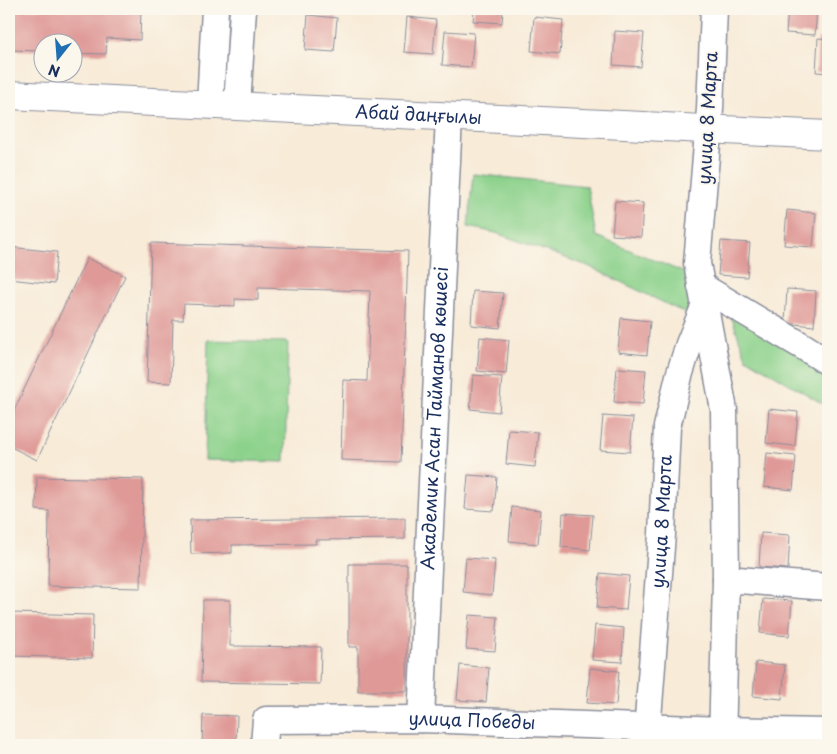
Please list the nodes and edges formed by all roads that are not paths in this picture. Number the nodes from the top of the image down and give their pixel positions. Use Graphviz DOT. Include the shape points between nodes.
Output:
graph roads {
  1 [pos="215,9"];
  2 [pos="243,9"];
  3 [pos="714,9"];
  4 [pos="9,95"];
  5 [pos="210,105"];
  6 [pos="237,106"];
  7 [pos="449,117"];
  8 [pos="709,130"];
  9 [pos="828,135"];
  10 [pos="703,296"];
  11 [pos="828,362"];
  12 [pos="726,579"];
  13 [pos="828,587"];
  14 [pos="421,719"];
  15 [pos="828,732"];
  16 [pos="265,733"];
  17 [pos="646,736"];
  18 [pos="722,738"];
  1 -- 5 [label="street"];
  2 -- 6 [label="street"];
  3 -- 8 [label="street, улица 8 Марта"];
  4 -- 5 [label="main road, Абай даңғылы"];
  5 -- 6 [label="main road, Абай даңғылы"];
  6 -- 7 [label="main road, Абай даңғылы"];
  7 -- 8 [label="main road, Абай даңғылы"];
  7 -- 14 [label="street, Академик Асан Тайманов көшесі"];
  8 -- 9 [label="main road, Абай даңғылы"];
  8 -- 10 [label="street, улица 8 Марта" via="698,263"];
  10 -- 11 [label="street" via="804,346"];
  10 -- 12 [label="street, улица 8 Марта" via="724,410"];
  10 -- 17 [label="street, улица 8 Марта" via="667,427"];
  12 -- 13 [label="street"];
  12 -- 18 [label="street, улица 8 Марта"];
  14 -- 16 [label="street, улица Победы"];
  14 -- 17 [label="street, улица Победы"];
  15 -- 18 [label="street, улица Победы"];
  17 -- 18 [label="street, улица Победы"];
}
